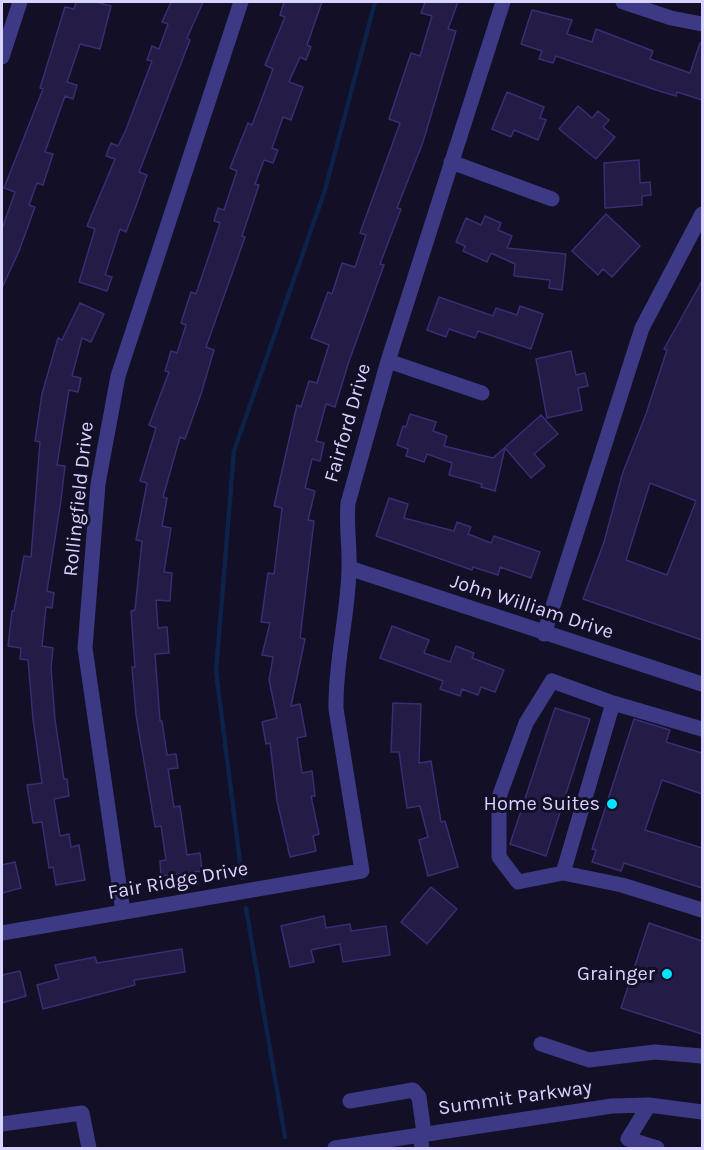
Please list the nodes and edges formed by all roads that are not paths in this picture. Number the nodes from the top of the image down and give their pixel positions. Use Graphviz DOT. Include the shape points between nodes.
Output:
graph roads {
  1 [pos="20,2"];
  2 [pos="241,2"];
  3 [pos="503,2"];
  4 [pos="623,2"];
  5 [pos="702,24"];
  6 [pos="2,57"];
  7 [pos="451,162"];
  8 [pos="552,199"];
  9 [pos="702,214"];
  10 [pos="388,362"];
  11 [pos="482,393"];
  12 [pos="349,568"];
  13 [pos="544,634"];
  14 [pos="702,684"];
  15 [pos="614,703"];
  16 [pos="702,729"];
  17 [pos="362,871"];
  18 [pos="563,873"];
  19 [pos="702,910"];
  20 [pos="123,912"];
  21 [pos="2,933"];
  22 [pos="541,1044"];
  23 [pos="702,1056"];
  24 [pos="350,1101"];
  25 [pos="649,1105"];
  26 [pos="702,1112"];
  27 [pos="2,1124"];
  28 [pos="422,1138"];
  29 [pos="89,1149"];
  30 [pos="335,1149"];
  31 [pos="657,1149"];
  1 -- 6 [label="street"];
  2 -- 20 [label="street, Rollingfield Drive" via="118,376 98,484 85,648"];
  3 -- 7 [label="street, Fairford Drive"];
  4 -- 5 [label="street"];
  7 -- 8 [label="street"];
  7 -- 10 [label="street, Fairford Drive"];
  9 -- 13 [label="street" via="642,328"];
  10 -- 11 [label="street"];
  10 -- 12 [label="street, Fairford Drive" via="348,504"];
  12 -- 13 [label="street, John William Drive"];
  12 -- 17 [label="street, Fairford Drive" via="336,709"];
  13 -- 14 [label="street, John William Drive"];
  15 -- 16 [label="street"];
  15 -- 18 [label="street"];
  15 -- 18 [label="street" via="552,681 526,723 500,797 499,857 518,882"];
  17 -- 20 [label="street, Fair Ridge Drive"];
  18 -- 19 [label="street" via="622,885"];
  20 -- 21 [label="street, Fair Ridge Drive"];
  22 -- 23 [label="street" via="590,1060 655,1052"];
  24 -- 28 [label="street" via="413,1090 419,1098"];
  25 -- 26 [label="street, Summit Parkway"];
  25 -- 28 [label="street, Summit Parkway" via="575,1110"];
  25 -- 31 [label="street" via="628,1139"];
  27 -- 29 [label="street" via="82,1113"];
  28 -- 30 [label="street, Summit Parkway"];
}
